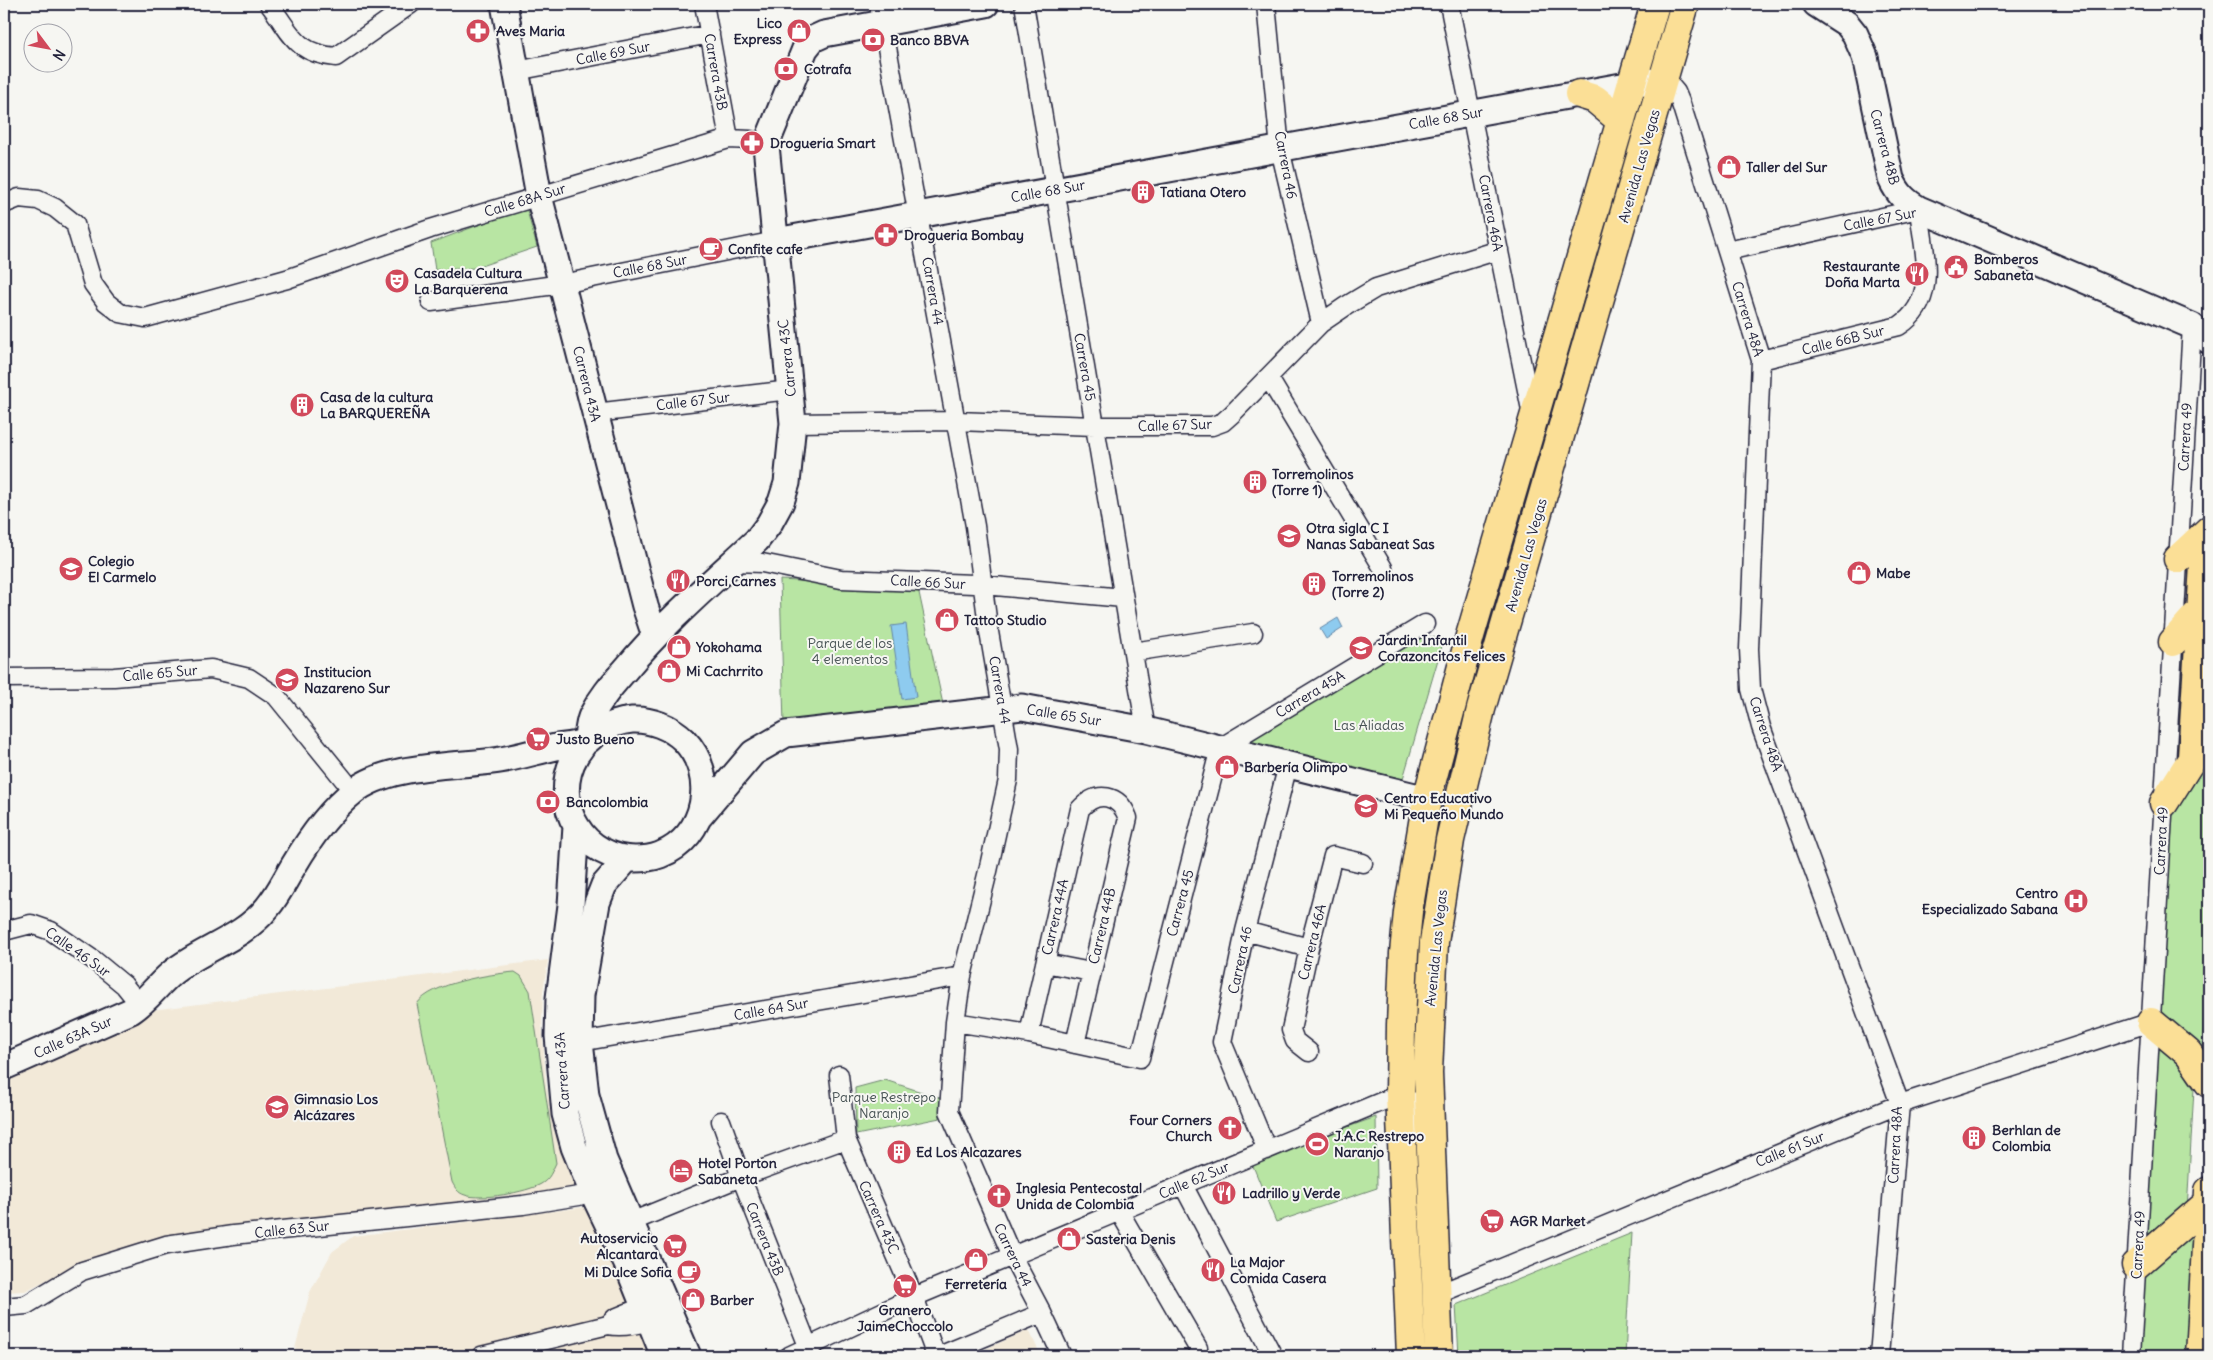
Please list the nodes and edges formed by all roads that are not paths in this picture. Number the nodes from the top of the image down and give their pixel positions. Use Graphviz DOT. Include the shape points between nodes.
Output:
graph roads {
  1 [pos="269,4"];
  2 [pos="411,4"];
  3 [pos="504,4"];
  4 [pos="704,4"];
  5 [pos="986,4"];
  6 [pos="1024,4"];
  7 [pos="1266,4"];
  8 [pos="1449,4"];
  9 [pos="1655,4"];
  10 [pos="1685,4"];
  11 [pos="1816,4"];
  12 [pos="881,13"];
  13 [pos="710,34"];
  14 [pos="516,71"];
  15 [pos="1664,78"];
  16 [pos="1631,84"];
  17 [pos="1579,94"];
  18 [pos="1471,114"];
  19 [pos="1620,120"];
  20 [pos="729,139"];
  21 [pos="766,145"];
  22 [pos="1280,148"];
  23 [pos="1055,190"];
  24 [pos="539,196"];
  25 [pos="4,204"];
  26 [pos="1919,210"];
  27 [pos="919,215"];
  28 [pos="776,242"];
  29 [pos="1499,250"];
  30 [pos="1727,251"];
  31 [pos="562,284"];
  32 [pos="431,302"];
  33 [pos="1321,323"];
  34 [pos="2203,331"];
  35 [pos="1761,360"];
  36 [pos="1268,377"];
  37 [pos="790,390"];
  38 [pos="595,413"];
  39 [pos="957,421"];
  40 [pos="1533,421"];
  41 [pos="793,423"];
  42 [pos="1095,426"];
  43 [pos="2208,531"];
  44 [pos="2178,559"];
  45 [pos="734,562"];
  46 [pos="1383,568"];
  47 [pos="983,585"];
  48 [pos="1124,598"];
  49 [pos="2205,620"];
  50 [pos="1425,624"];
  51 [pos="1253,633"];
  52 [pos="655,636"];
  53 [pos="2173,642"];
  54 [pos="1133,652"];
  55 [pos="4,678"];
  56 [pos="1003,710"];
  57 [pos="1146,730"];
  58 [pos="2209,731"];
  59 [pos="586,741"];
  60 [pos="1220,748"];
  61 [pos="2192,757"];
  62 [pos="1288,765"];
  63 [pos="354,791"];
  64 [pos="1427,799"];
  65 [pos="1086,802"];
  66 [pos="2164,803"];
  67 [pos="699,818"];
  68 [pos="576,826"];
  69 [pos="627,859"];
  70 [pos="1364,863"];
  71 [pos="4,931"];
  72 [pos="1245,931"];
  73 [pos="1309,948"];
  74 [pos="1045,963"];
  75 [pos="1092,972"];
  76 [pos="962,976"];
  77 [pos="140,1005"];
  78 [pos="955,1022"];
  79 [pos="2151,1022"];
  80 [pos="1029,1034"];
  81 [pos="580,1042"];
  82 [pos="1075,1044"];
  83 [pos="1309,1052"];
  84 [pos="4,1067"];
  85 [pos="839,1074"];
  86 [pos="2209,1083"];
  87 [pos="1400,1094"];
  88 [pos="1900,1104"];
  89 [pos="721,1121"];
  90 [pos="846,1140"];
  91 [pos="1267,1150"];
  92 [pos="740,1177"];
  93 [pos="1183,1185"];
  94 [pos="592,1191"];
  95 [pos="2209,1191"];
  96 [pos="2209,1202"];
  97 [pos="1119,1211"];
  98 [pos="1433,1213"];
  99 [pos="631,1222"];
  100 [pos="1012,1256"];
  101 [pos="2136,1264"];
  102 [pos="1436,1296"];
  103 [pos="914,1297"];
  104 [pos="4,1307"];
  105 [pos="1042,1313"];
  106 [pos="647,1314"];
  107 [pos="1198,1348"];
  108 [pos="1439,1350"];
  109 [pos="810,1352"];
  110 [pos="481,1356"];
  111 [pos="664,1356"];
  112 [pos="688,1356"];
  113 [pos="789,1356"];
  114 [pos="938,1356"];
  115 [pos="1062,1356"];
  116 [pos="1273,1356"];
  117 [pos="1412,1356"];
  118 [pos="1879,1356"];
  119 [pos="2131,1356"];
  120 [pos="2200,1356"];
  1 -- 2 [label="street" via="305,50 319,56 336,57"];
  3 -- 14 [label="street, Carrera 43A"];
  4 -- 13 [label="street, Carrera 43B"];
  5 -- 12 [label="street"];
  6 -- 23 [label="street, Carrera 45"];
  7 -- 22 [label="street, Carrera 46"];
  8 -- 18 [label="street, Carrera 46A"];
  9 -- 16 [label="main road, Avenida Las Vegas"];
  10 -- 15 [label="main road, Avenida Las Vegas"];
  11 -- 26 [label="street, Carrera 48B" via="1847,24 1855,34 1864,57 1891,179 1898,193"];
  12 -- 21 [label="street, Carrera 43C" via="824,34 805,49"];
  12 -- 27 [label="street, Carrera 44"];
  13 -- 14 [label="street, Calle 69 Sur"];
  13 -- 20 [label="street, Carrera 43B"];
  14 -- 24 [label="street, Carrera 43A"];
  15 -- 16 [label="street, Calle 68 Sur"];
  15 -- 30 [label="street, Carrera 48A" via="1682,104"];
  15 -- 98 [label="main road, Avenida Las Vegas" via="1481,710 1450,840 1434,942 1430,1006 1428,1099"];
  16 -- 17 [label="street, Calle 68 Sur"];
  16 -- 19 [label="main road, Avenida Las Vegas"];
  17 -- 18 [label="street, Calle 68 Sur"];
  17 -- 19 [label="main road" via="1595,99"];
  18 -- 22 [label="street, Calle 68 Sur"];
  18 -- 29 [label="street, Carrera 46A"];
  19 -- 40 [label="main road, Avenida Las Vegas"];
  20 -- 21 [label="street, Calle 68A Sur"];
  20 -- 24 [label="street, Calle 68A Sur"];
  21 -- 28 [label="street, Carrera 43C"];
  22 -- 23 [label="street, Calle 68 Sur"];
  22 -- 33 [label="street, Carrera 46"];
  23 -- 27 [label="street, Calle 68 Sur"];
  23 -- 42 [label="street, Carrera 45"];
  24 -- 25 [label="street, Calle 68A Sur" via="430,229 287,279 145,318 120,313 106,302 93,284 75,224 55,208 38,200 19,198"];
  24 -- 31 [label="street, Carrera 43A"];
  26 -- 30 [label="street, Calle 67 Sur"];
  26 -- 34 [label="street, Calle 67 Sur"];
  26 -- 35 [label="street, Calle 66B Sur" via="1927,284 1911,319 1899,326"];
  27 -- 28 [label="street, Calle 68 Sur"];
  27 -- 39 [label="street, Carrera 44"];
  28 -- 31 [label="street, Calle 68 Sur"];
  28 -- 37 [label="street, Carrera 43C"];
  29 -- 33 [label="street, Calle 67 Sur" via="1376,288"];
  29 -- 40 [label="street, Carrera 46A"];
  30 -- 35 [label="street, Carrera 48A"];
  31 -- 32 [label="street, Calle 68 Sur"];
  31 -- 38 [label="street, Carrera 43A"];
  33 -- 36 [label="street, Calle 67 Sur"];
  34 -- 44 [label="street, Carrera 49"];
  35 -- 88 [label="street, Carrera 48A" via="1749,649 1751,689"];
  36 -- 42 [label="street, Calle 67 Sur" via="1223,422 1212,426"];
  36 -- 46 [label="street"];
  37 -- 38 [label="street, Calle 67 Sur"];
  37 -- 41 [label="street, Carrera 43C"];
  38 -- 52 [label="street, Carrera 43A"];
  39 -- 41 [label="street, Calle 67 Sur"];
  39 -- 42 [label="street, Calle 67 Sur"];
  39 -- 47 [label="street, Carrera 44"];
  40 -- 64 [label="main road, Avenida Las Vegas" via="1450,706"];
  41 -- 45 [label="street, Carrera 43C" via="787,483 781,502 757,540"];
  42 -- 48 [label="street, Carrera 45"];
  43 -- 44 [label="main road"];
  43 -- 49 [label="main road"];
  44 -- 53 [label="street, Carrera 49"];
  45 -- 47 [label="street, Calle 66 Sur" via="762,563 841,578"];
  45 -- 52 [label="street, Carrera 43C"];
  47 -- 48 [label="street, Calle 66 Sur"];
  47 -- 56 [label="street, Carrera 44"];
  48 -- 54 [label="street, Carrera 45"];
  49 -- 53 [label="main road"];
  49 -- 61 [label="main road"];
  50 -- 60 [label="street, Carrera 45A"];
  51 -- 54 [label="street"];
  52 -- 59 [label="street" via="602,697 590,718"];
  53 -- 66 [label="street, Carrera 49"];
  54 -- 57 [label="street, Carrera 45"];
  55 -- 63 [label="street, Calle 65 Sur" via="114,677 211,668 249,678 276,696"];
  56 -- 57 [label="street, Calle 65 Sur" via="1022,707"];
  56 -- 67 [label="street, Calle 65 Sur" via="786,734 754,753"];
  56 -- 76 [label="street, Carrera 44" via="1009,749 1008,780"];
  57 -- 60 [label="street, Calle 65 Sur"];
  58 -- 61 [label="main road"];
  59 -- 63 [label="street" via="501,760 431,767 387,776"];
  59 -- 67 [label="street" via="600,730 633,720 667,728 687,744 701,766 705,783"];
  59 -- 68 [label="street" via="568,773 566,792"];
  60 -- 62 [label="street, Calle 65 Sur"];
  60 -- 82 [label="street, Carrera 45" via="1140,1058"];
  61 -- 66 [label="main road"];
  62 -- 64 [label="street, Calle 65 Sur"];
  62 -- 72 [label="street, Carrera 46"];
  63 -- 77 [label="street" via="313,834 265,911 240,932 173,972"];
  64 -- 87 [label="main road, Avenida Las Vegas" via="1404,953"];
  65 -- 74 [label="street, Carrera 44A" via="1080,809"];
  65 -- 75 [label="street, Carrera 44B" via="1093,798 1112,798 1128,818"];
  66 -- 79 [label="street, Carrera 49"];
  67 -- 69 [label="street" via="690,833 662,854"];
  68 -- 69 [label="street" via="598,849"];
  68 -- 94 [label="street, Carrera 43A" via="558,1036 565,1114"];
  69 -- 81 [label="street, Carrera 43A" via="604,885 597,903 581,994"];
  70 -- 73 [label="street, Carrera 46A" via="1333,856"];
  71 -- 77 [label="street, Calle 46 Sur" via="31,924 51,930 96,961 124,985"];
  72 -- 73 [label="street"];
  72 -- 91 [label="street, Carrera 46" via="1222,1042"];
  73 -- 83 [label="street, Carrera 46A" via="1291,1030 1295,1041"];
  74 -- 75 [label="street"];
  74 -- 80 [label="street, Carrera 44A"];
  75 -- 82 [label="street, Carrera 44B"];
  76 -- 78 [label="street, Carrera 44"];
  76 -- 81 [label="street, Calle 64 Sur"];
  77 -- 84 [label="street, Calle 63A Sur" via="81,1035"];
  78 -- 80 [label="street"];
  78 -- 100 [label="street, Carrera 44" via="949,1111"];
  79 -- 86 [label="main road" via="2188,1053"];
  79 -- 88 [label="street, Calle 61 Sur"];
  79 -- 101 [label="street, Carrera 49"];
  80 -- 82 [label="street"];
  81 -- 99 [label="street, Carrera 43A" via="586,1095 596,1134"];
  85 -- 90 [label="street, Carrera 43C"];
  87 -- 91 [label="street, Calle 62 Sur"];
  87 -- 98 [label="street" via="1408,1097 1416,1112 1423,1184"];
  87 -- 117 [label="main road, Avenida Las Vegas"];
  88 -- 102 [label="street, Calle 61 Sur"];
  88 -- 118 [label="street, Carrera 48A"];
  89 -- 92 [label="street, Carrera 43B"];
  90 -- 92 [label="street"];
  90 -- 103 [label="street, Carrera 43C"];
  91 -- 93 [label="street, Calle 62 Sur"];
  92 -- 99 [label="street"];
  92 -- 109 [label="street, Carrera 43B"];
  93 -- 97 [label="street, Calle 62 Sur"];
  93 -- 116 [label="street"];
  94 -- 104 [label="street, Calle 63 Sur" via="523,1205 233,1234 166,1245 82,1271 26,1305"];
  94 -- 106 [label="street, Carrera 43A"];
  95 -- 96 [label="main road"];
  96 -- 101 [label="main road"];
  96 -- 120 [label="main road"];
  97 -- 100 [label="street, Calle 62 Sur"];
  97 -- 107 [label="street"];
  98 -- 102 [label="main road, Avenida Las Vegas"];
  99 -- 112 [label="street, Carrera 43A"];
  100 -- 103 [label="street, Calle 62 Sur"];
  100 -- 105 [label="street, Carrera 44"];
  101 -- 119 [label="street, Carrera 49"];
  102 -- 108 [label="main road, Avenida Las Vegas"];
  103 -- 109 [label="street, Calle 62 Sur"];
  103 -- 114 [label="street, Carrera 43C"];
  105 -- 114 [label="street"];
  105 -- 115 [label="street, Carrera 44"];
  106 -- 110 [label="street" via="615,1318 608,1325"];
  106 -- 111 [label="street, Carrera 43A"];
  108 -- 117 [label="street"];
  109 -- 113 [label="street, Calle 62 Sur"];
}
